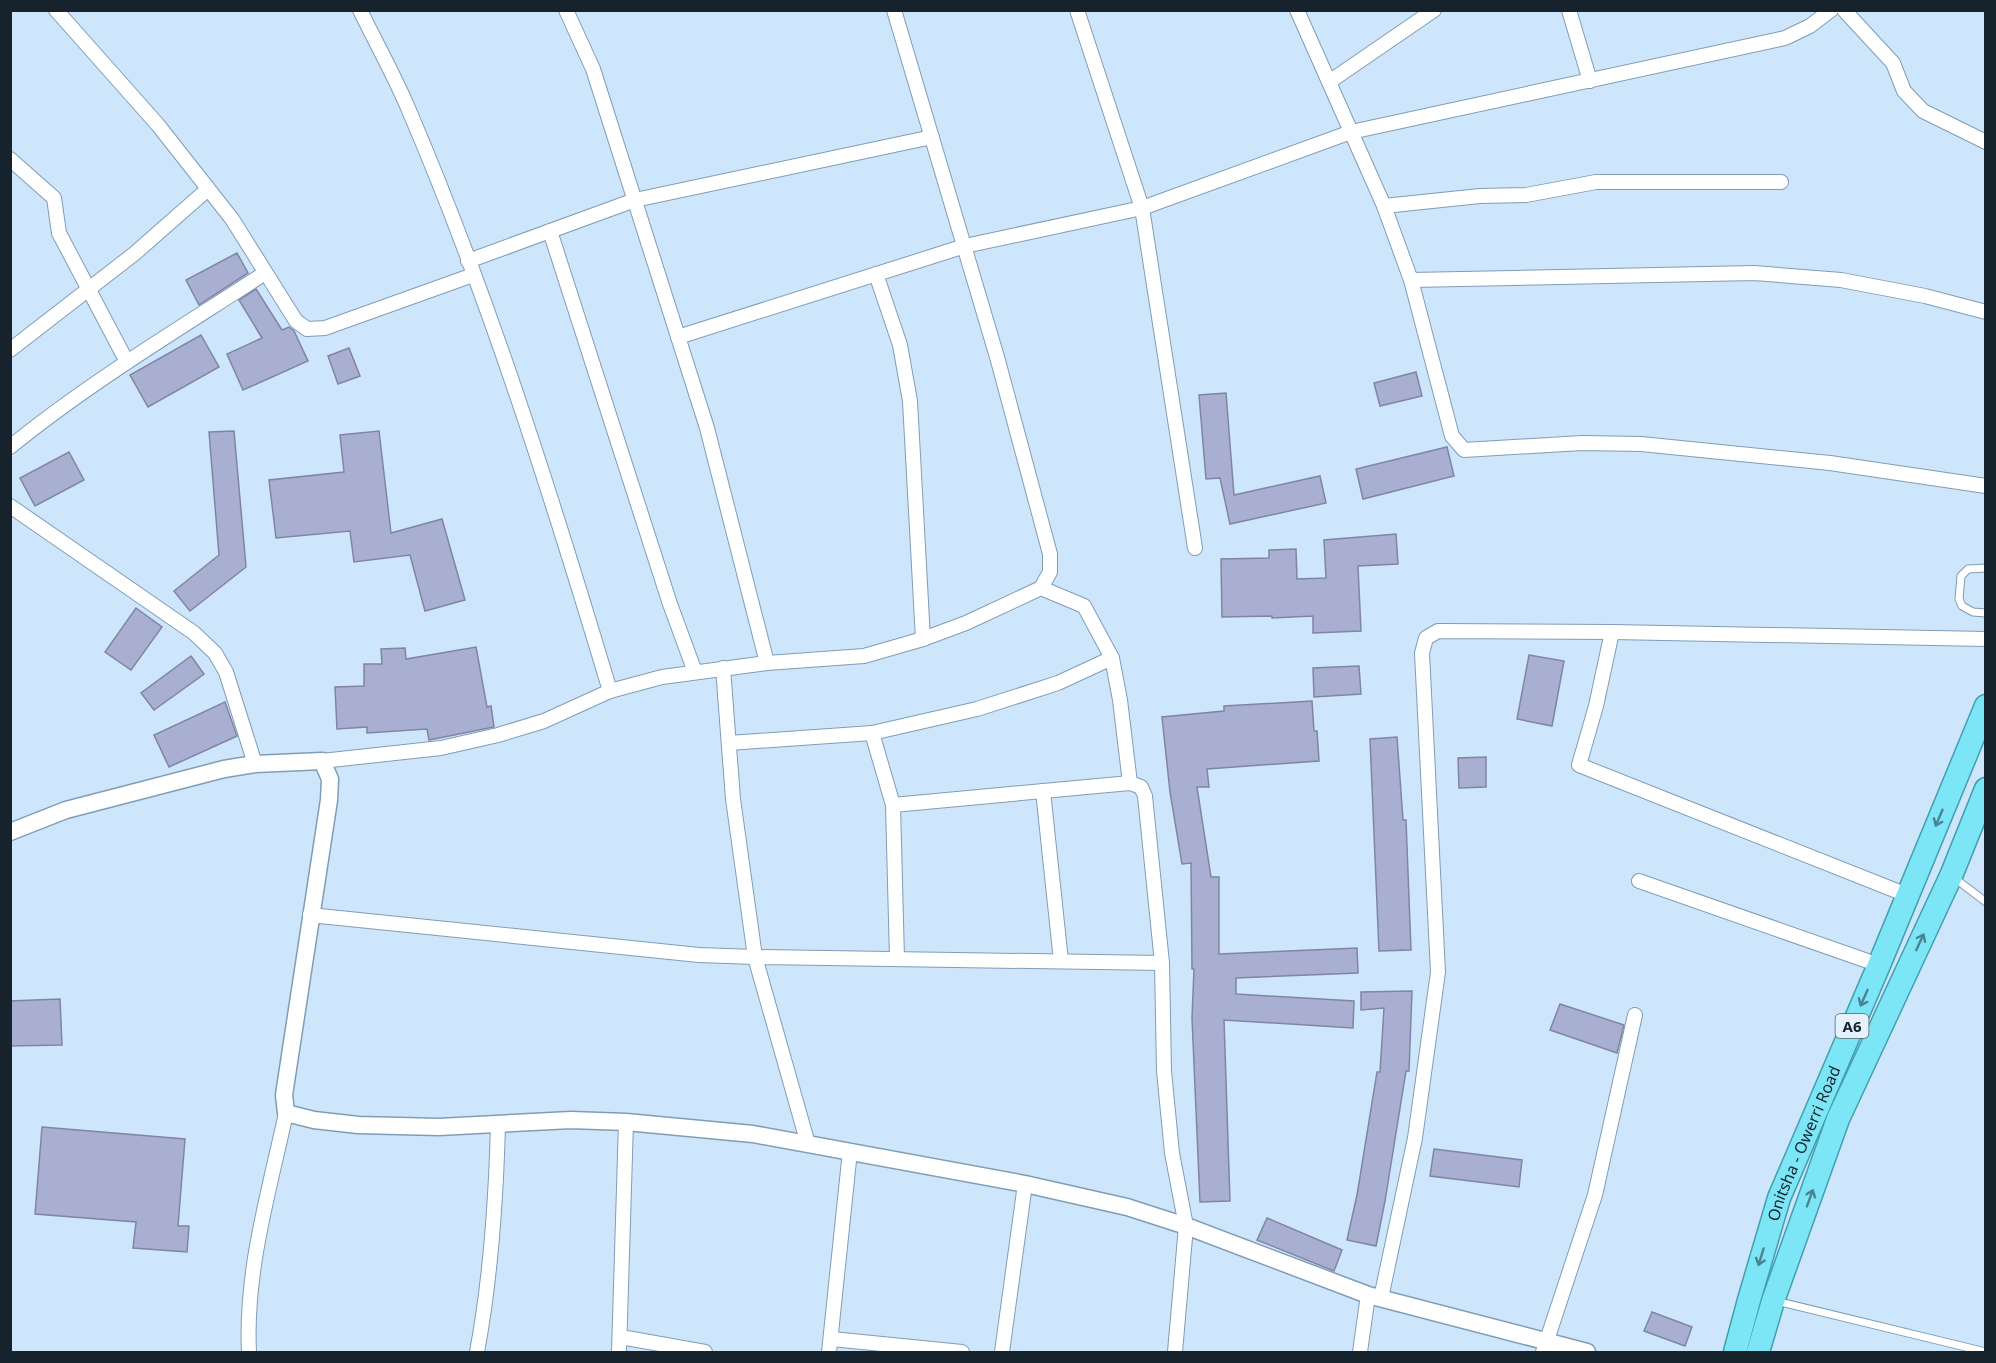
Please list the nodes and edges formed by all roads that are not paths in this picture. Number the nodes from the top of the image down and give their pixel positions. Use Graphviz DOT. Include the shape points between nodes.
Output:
graph roads {
  1 [pos="56,10"];
  2 [pos="360,10"];
  3 [pos="566,10"];
  4 [pos="894,10"];
  5 [pos="1077,10"];
  6 [pos="1297,10"];
  7 [pos="1434,10"];
  8 [pos="1569,10"];
  9 [pos="1831,10"];
  10 [pos="1844,10"];
  11 [pos="1590,81"];
  12 [pos="1329,82"];
  13 [pos="1351,132"];
  14 [pos="932,136"];
  15 [pos="1986,142"];
  16 [pos="10,159"];
  17 [pos="1781,182"];
  18 [pos="208,189"];
  19 [pos="635,200"];
  20 [pos="1384,206"];
  21 [pos="1142,208"];
  22 [pos="550,231"];
  23 [pos="965,246"];
  24 [pos="468,261"];
  25 [pos="265,273"];
  26 [pos="876,274"];
  27 [pos="473,275"];
  28 [pos="1411,280"];
  29 [pos="87,289"];
  30 [pos="1986,312"];
  31 [pos="678,337"];
  32 [pos="10,350"];
  33 [pos="127,362"];
  34 [pos="10,447"];
  35 [pos="1986,486"];
  36 [pos="10,507"];
  37 [pos="1195,548"];
  38 [pos="1986,568"];
  39 [pos="1041,588"];
  40 [pos="1986,614"];
  41 [pos="1612,632"];
  42 [pos="923,639"];
  43 [pos="1986,639"];
  44 [pos="1112,658"];
  45 [pos="767,663"];
  46 [pos="723,668"];
  47 [pos="695,672"];
  48 [pos="610,691"];
  49 [pos="1984,712"];
  50 [pos="872,733"];
  51 [pos="729,743"];
  52 [pos="322,761"];
  53 [pos="255,764"];
  54 [pos="1130,783"];
  55 [pos="1954,784"];
  56 [pos="1043,791"];
  57 [pos="1985,792"];
  58 [pos="893,805"];
  59 [pos="10,832"];
  60 [pos="1951,876"];
  61 [pos="1639,881"];
  62 [pos="1907,895"];
  63 [pos="1986,902"];
  64 [pos="310,915"];
  65 [pos="755,957"];
  66 [pos="897,959"];
  67 [pos="1061,962"];
  68 [pos="1162,963"];
  69 [pos="1879,964"];
  70 [pos="1635,1015"];
  71 [pos="286,1113"];
  72 [pos="626,1122"];
  73 [pos="498,1124"];
  74 [pos="808,1144"];
  75 [pos="850,1151"];
  76 [pos="1025,1184"];
  77 [pos="1186,1226"];
  78 [pos="1375,1296"];
  79 [pos="1773,1300"];
  80 [pos="621,1337"];
  81 [pos="831,1346"];
  82 [pos="1544,1347"];
  83 [pos="1986,1352"];
  84 [pos="249,1353"];
  85 [pos="477,1353"];
  86 [pos="620,1353"];
  87 [pos="705,1353"];
  88 [pos="962,1353"];
  89 [pos="1002,1353"];
  90 [pos="1175,1353"];
  91 [pos="1360,1353"];
  92 [pos="1587,1353"];
  93 [pos="1735,1353"];
  94 [pos="1758,1353"];
  1 -- 18 [label="street" via="158,125"];
  2 -- 24 [label="street" via="408,107"];
  3 -- 19 [label="street" via="593,69"];
  4 -- 14 [label="street"];
  5 -- 21 [label="street"];
  6 -- 12 [label="street"];
  7 -- 12 [label="street"];
  8 -- 11 [label="street"];
  9 -- 11 [label="street" via="1785,38"];
  10 -- 15 [label="street" via="1893,63 1904,91 1923,111"];
  11 -- 13 [label="street"];
  12 -- 13 [label="street"];
  13 -- 20 [label="street"];
  13 -- 21 [label="street"];
  14 -- 19 [label="street"];
  14 -- 23 [label="street"];
  16 -- 29 [label="street" via="54,198 59,233"];
  17 -- 20 [label="street" via="1596,182 1526,195"];
  18 -- 25 [label="street" via="232,219"];
  18 -- 29 [label="street"];
  19 -- 22 [label="street"];
  19 -- 31 [label="street"];
  20 -- 28 [label="street"];
  21 -- 23 [label="street"];
  21 -- 37 [label="street"];
  22 -- 24 [label="street"];
  22 -- 47 [label="street"];
  23 -- 26 [label="street"];
  23 -- 39 [label="street" via="1050,554 1050,572"];
  24 -- 27 [label="street"];
  25 -- 27 [label="street" via="296,321 307,329 325,328"];
  25 -- 33 [label="street"];
  26 -- 31 [label="street"];
  26 -- 42 [label="street" via="900,345 910,401"];
  27 -- 48 [label="street" via="550,492"];
  28 -- 30 [label="street" via="1754,273 1841,280"];
  28 -- 35 [label="street" via="1452,436 1464,450 1641,444"];
  29 -- 32 [label="street"];
  29 -- 33 [label="street"];
  31 -- 45 [label="street" via="707,428"];
  33 -- 34 [label="street"];
  36 -- 53 [label="street" via="194,633 215,653"];
  38 -- 40 [label="lane" via="1968,569 1961,576 1959,598 1962,606"];
  39 -- 42 [label="street"];
  39 -- 44 [label="street" via="1084,606"];
  41 -- 43 [label="street"];
  41 -- 62 [label="street" via="1579,765"];
  41 -- 78 [label="street" via="1438,631 1426,638 1422,653 1438,972 1415,1138"];
  42 -- 45 [label="street" via="864,656"];
  44 -- 50 [label="street" via="1058,683 977,709"];
  44 -- 54 [label="street"];
  45 -- 46 [label="street"];
  46 -- 47 [label="street"];
  46 -- 51 [label="street"];
  47 -- 48 [label="street"];
  48 -- 52 [label="street" via="544,721 498,735 441,748"];
  49 -- 55 [label="highway, Onitsha - Owerri Road / A6"];
  50 -- 51 [label="street"];
  50 -- 58 [label="street"];
  51 -- 65 [label="street"];
  52 -- 53 [label="street"];
  52 -- 64 [label="street" via="330,779"];
  53 -- 59 [label="street" via="66,810"];
  54 -- 56 [label="street"];
  54 -- 68 [label="street" via="1141,787 1145,796"];
  55 -- 57 [label="highway"];
  55 -- 62 [label="highway, Onitsha - Owerri Road / A6, one-way"];
  56 -- 58 [label="street"];
  56 -- 67 [label="street"];
  57 -- 60 [label="highway, Onitsha - Owerri Road / A6"];
  58 -- 66 [label="street"];
  60 -- 63 [label="lane"];
  79 -- 60 [label="highway, Onitsha - Owerri Road / A6, one-way" via="1838,1119"];
  61 -- 69 [label="street"];
  62 -- 69 [label="highway, Onitsha - Owerri Road / A6"];
  64 -- 65 [label="street" via="688,954"];
  64 -- 71 [label="street" via="284,1095"];
  65 -- 66 [label="street"];
  65 -- 74 [label="street"];
  66 -- 67 [label="street"];
  67 -- 68 [label="street"];
  68 -- 77 [label="street" via="1164,1071 1172,1153"];
  69 -- 93 [label="highway, Onitsha - Owerri Road / A6, one-way" via="1779,1198"];
  70 -- 82 [label="street" via="1595,1195"];
  71 -- 73 [label="street" via="358,1125"];
  71 -- 84 [label="street" via="252,1265"];
  72 -- 73 [label="street"];
  72 -- 74 [label="street" via="753,1134"];
  72 -- 80 [label="street"];
  73 -- 85 [label="street" via="496,1204 487,1299"];
  74 -- 75 [label="street"];
  75 -- 76 [label="street"];
  75 -- 81 [label="street"];
  76 -- 77 [label="street" via="1126,1207"];
  76 -- 89 [label="street"];
  77 -- 78 [label="street"];
  77 -- 90 [label="street"];
  78 -- 82 [label="street"];
  78 -- 91 [label="street"];
  79 -- 83 [label="lane"];
  79 -- 94 [label="highway, Onitsha - Owerri Road / A6"];
  80 -- 86 [label="street"];
  80 -- 87 [label="street"];
  81 -- 88 [label="street"];
  82 -- 92 [label="street"];
}
